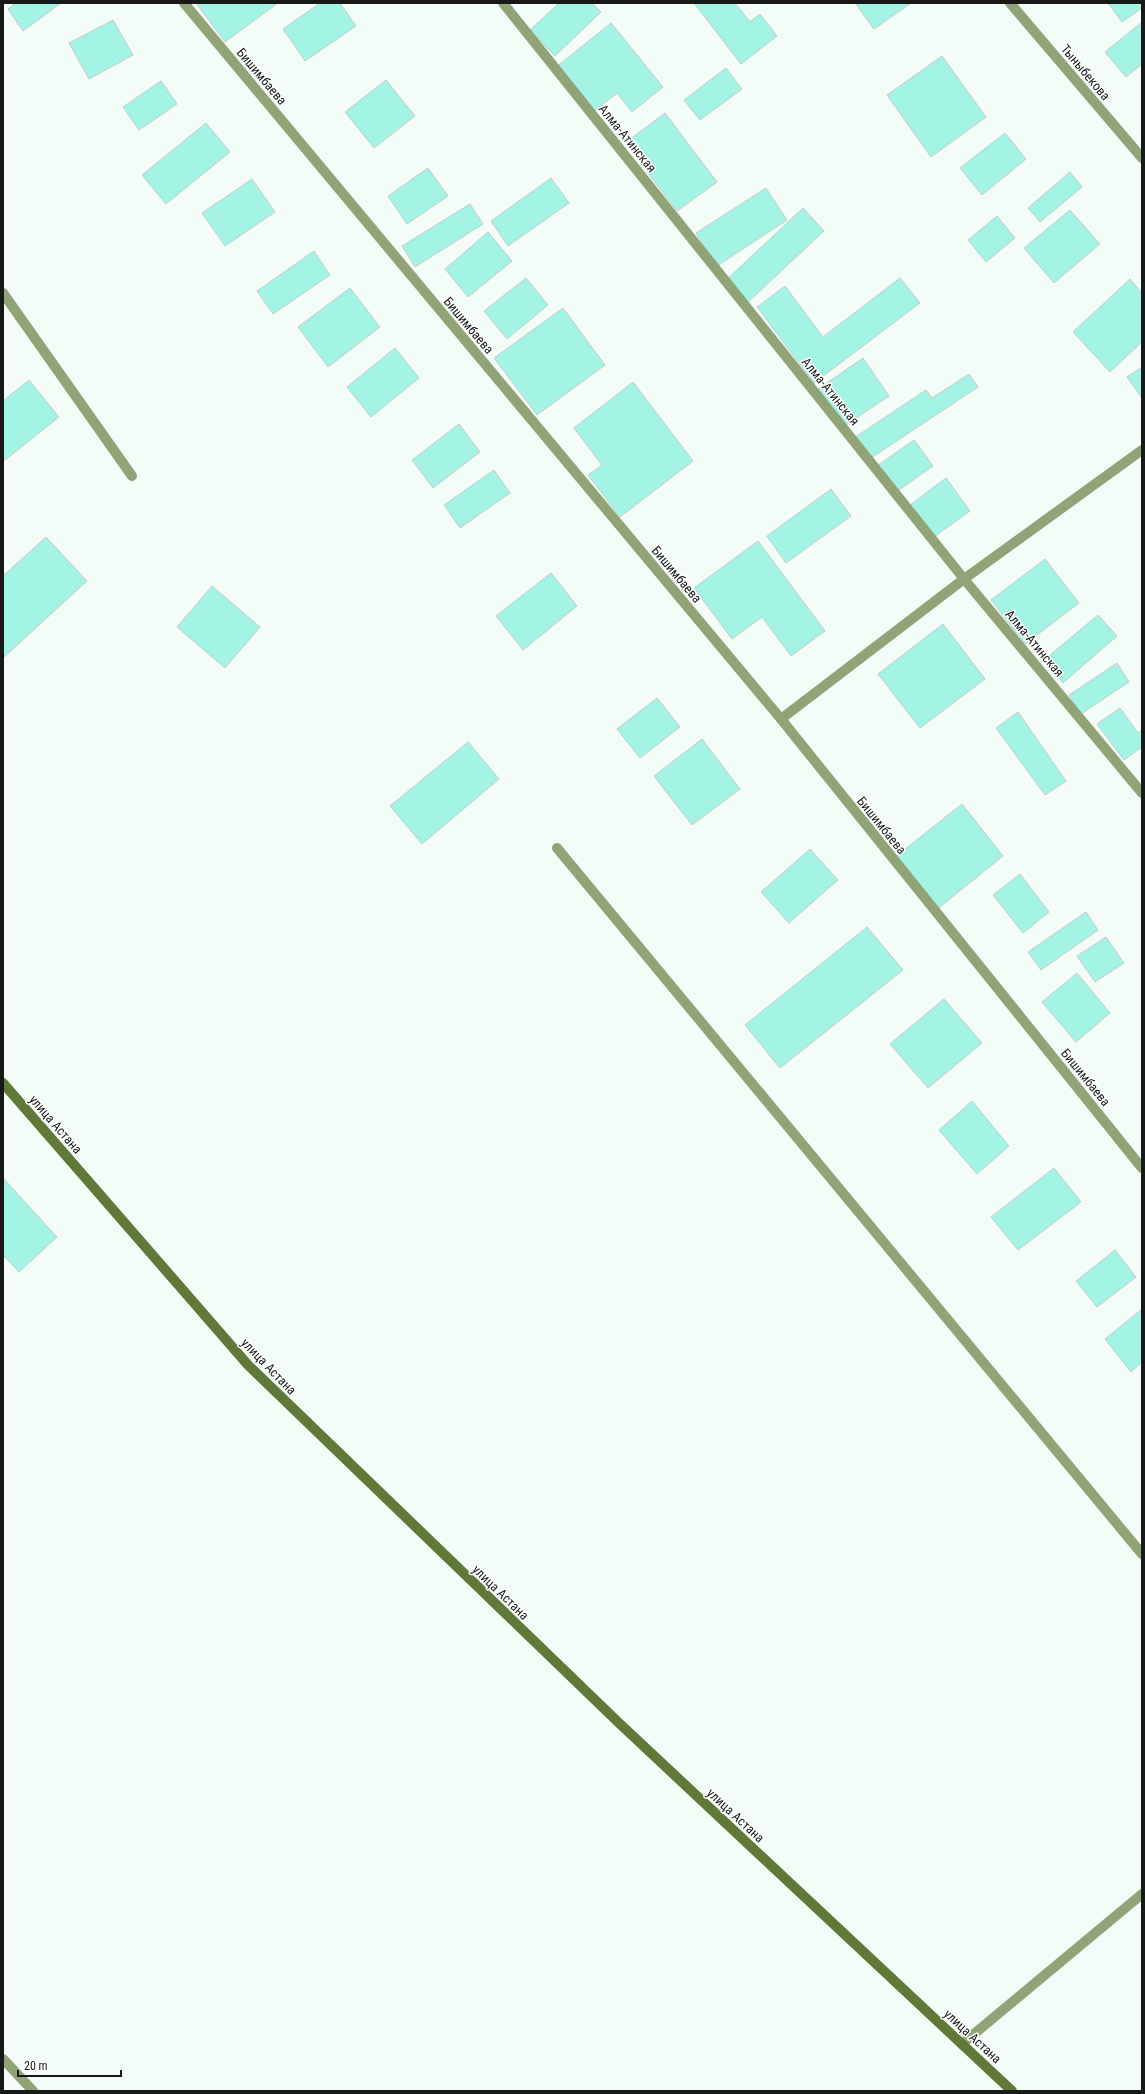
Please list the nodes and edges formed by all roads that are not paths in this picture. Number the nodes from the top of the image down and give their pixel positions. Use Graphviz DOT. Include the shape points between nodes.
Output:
graph roads {
  1 [pos="184,3"];
  2 [pos="503,3"];
  3 [pos="1010,3"];
  4 [pos="1142,158"];
  5 [pos="3,293"];
  6 [pos="1142,450"];
  7 [pos="132,476"];
  8 [pos="964,579"];
  9 [pos="781,719"];
  10 [pos="1142,793"];
  11 [pos="556,848"];
  12 [pos="3,1083"];
  13 [pos="1142,1168"];
  14 [pos="1142,1554"];
  15 [pos="1142,1894"];
  16 [pos="962,2044"];
  17 [pos="3,2058"];
  18 [pos="33,2091"];
  19 [pos="1012,2091"];
  1 -- 9 [label="street, Бишимбаева"];
  2 -- 8 [label="street, Алма-Атинская"];
  3 -- 4 [label="street, Тыныбекова"];
  5 -- 7 [label="street"];
  6 -- 8 [label="street"];
  8 -- 9 [label="street"];
  8 -- 10 [label="street, Алма-Атинская"];
  9 -- 13 [label="street, Бишимбаева"];
  11 -- 14 [label="street"];
  12 -- 16 [label="main road, улица Астана" via="248,1365 619,1723"];
  15 -- 16 [label="street"];
  16 -- 19 [label="main road, улица Астана"];
  17 -- 18 [label="street"];
}
